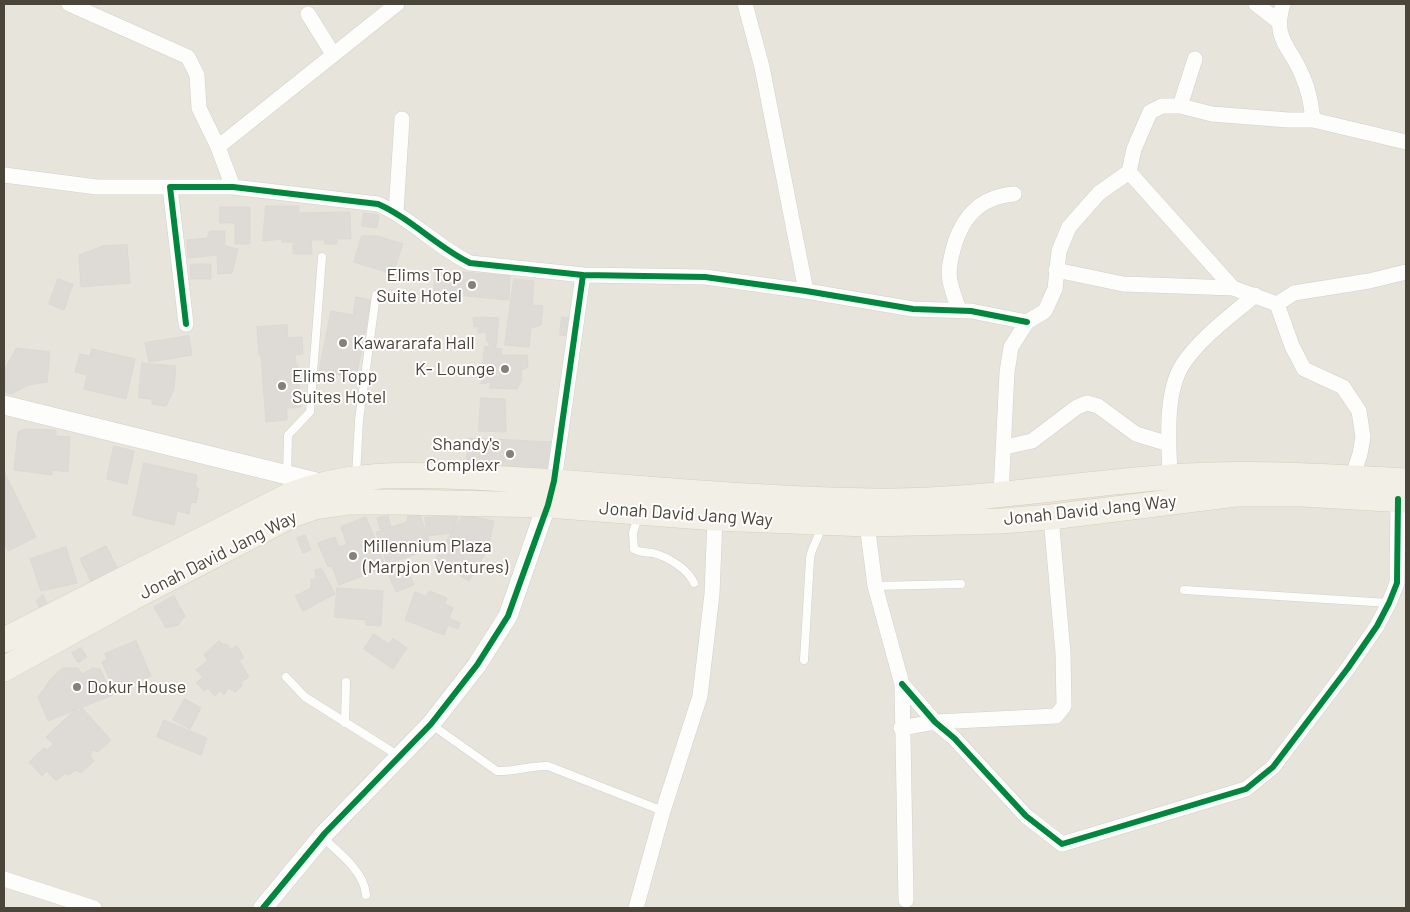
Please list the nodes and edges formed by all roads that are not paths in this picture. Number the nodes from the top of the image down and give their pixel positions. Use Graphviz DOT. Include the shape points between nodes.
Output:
graph roads {
  1 [pos="69,4"];
  2 [pos="397,4"];
  3 [pos="745,4"];
  4 [pos="1256,4"];
  5 [pos="1283,4"];
  6 [pos="308,14"];
  7 [pos="1278,21"];
  8 [pos="333,54"];
  9 [pos="1195,59"];
  10 [pos="1180,106"];
  11 [pos="402,119"];
  12 [pos="1313,120"];
  13 [pos="1406,142"];
  14 [pos="218,148"];
  15 [pos="1129,172"];
  16 [pos="4,175"];
  17 [pos="170,186"];
  18 [pos="234,187"];
  19 [pos="1014,194"];
  20 [pos="396,212"];
  21 [pos="322,257"];
  22 [pos="1056,270"];
  23 [pos="1406,272"];
  24 [pos="583,275"];
  25 [pos="1233,288"];
  26 [pos="806,290"];
  27 [pos="376,295"];
  28 [pos="1256,295"];
  29 [pos="1277,304"];
  30 [pos="959,310"];
  31 [pos="1027,322"];
  32 [pos="186,324"];
  33 [pos="4,405"];
  34 [pos="1169,444"];
  35 [pos="1005,447"];
  36 [pos="287,476"];
  37 [pos="1170,477"];
  38 [pos="356,478"];
  39 [pos="1352,478"];
  40 [pos="554,481"];
  41 [pos="320,483"];
  42 [pos="1404,493"];
  43 [pos="1001,494"];
  44 [pos="548,505"];
  45 [pos="639,512"];
  46 [pos="1052,517"];
  47 [pos="715,518"];
  48 [pos="821,522"];
  49 [pos="868,524"];
  50 [pos="694,583"];
  51 [pos="960,584"];
  52 [pos="876,586"];
  53 [pos="1184,590"];
  54 [pos="1389,603"];
  55 [pos="4,640"];
  56 [pos="804,660"];
  57 [pos="4,669"];
  58 [pos="286,677"];
  59 [pos="346,682"];
  60 [pos="902,684"];
  61 [pos="935,722"];
  62 [pos="344,723"];
  63 [pos="431,724"];
  64 [pos="901,728"];
  65 [pos="400,757"];
  66 [pos="663,811"];
  67 [pos="322,837"];
  68 [pos="4,879"];
  69 [pos="366,895"];
  70 [pos="906,900"];
  71 [pos="94,908"];
  72 [pos="263,908"];
  73 [pos="636,908"];
  1 -- 14 [label="street" via="188,57 197,75 199,108"];
  2 -- 8 [label="street"];
  3 -- 26 [label="street" via="762,67"];
  4 -- 7 [label="street"];
  5 -- 7 [label="street"];
  6 -- 8 [label="street"];
  7 -- 12 [label="street" via="1286,47 1302,72"];
  8 -- 14 [label="street"];
  9 -- 10 [label="street"];
  10 -- 12 [label="street" via="1212,114"];
  10 -- 15 [label="street" via="1162,106 1150,112 1134,150"];
  11 -- 20 [label="street"];
  12 -- 13 [label="street"];
  14 -- 18 [label="street"];
  15 -- 22 [label="street" via="1099,193 1069,227 1059,251"];
  15 -- 25 [label="street"];
  16 -- 17 [label="street" via="97,187"];
  17 -- 18 [label="street"];
  17 -- 32 [label="street"];
  18 -- 20 [label="street" via="378,204"];
  19 -- 30 [label="street" via="988,200 966,218 950,265 950,279"];
  20 -- 24 [label="street" via="453,255 470,263"];
  21 -- 36 [label="lane" via="310,412 288,435"];
  22 -- 25 [label="street" via="1123,284"];
  22 -- 31 [label="street" via="1054,289 1044,311"];
  23 -- 29 [label="street" via="1369,282 1294,293"];
  24 -- 26 [label="street" via="705,277"];
  24 -- 40 [label="street"];
  25 -- 28 [label="street"];
  26 -- 30 [label="street" via="913,309"];
  27 -- 38 [label="lane" via="359,420"];
  28 -- 29 [label="street"];
  28 -- 34 [label="street" via="1215,330 1182,366 1170,403"];
  29 -- 39 [label="street" via="1304,369 1343,387 1359,411 1362,437"];
  30 -- 31 [label="street"];
  31 -- 35 [label="street" via="1011,347"];
  33 -- 36 [label="street"];
  34 -- 35 [label="street" via="1136,434 1098,406 1087,403 1077,407 1032,442"];
  34 -- 37 [label="street"];
  35 -- 43 [label="street"];
  36 -- 41 [label="street"];
  37 -- 39 [label="main road"];
  37 -- 43 [label="main road"];
  38 -- 40 [label="main road" via="401,474"];
  38 -- 41 [label="main road"];
  39 -- 42 [label="main road"];
  40 -- 43 [label="main road" via="719,495 874,501 944,500"];
  40 -- 44 [label="street"];
  41 -- 55 [label="main road" via="290,495"];
  42 -- 46 [label="main road, Jonah David Jang Way" via="1236,494"];
  42 -- 54 [label="street" via="1398,583"];
  44 -- 45 [label="main road, Jonah David Jang Way"];
  44 -- 57 [label="main road, Jonah David Jang Way" via="350,502 315,508 292,515"];
  44 -- 63 [label="street" via="508,616 477,665"];
  45 -- 47 [label="main road, Jonah David Jang Way"];
  45 -- 50 [label="lane" via="634,549 654,553 674,563 691,576"];
  46 -- 49 [label="main road, Jonah David Jang Way"];
  46 -- 61 [label="street" via="1064,653 1064,706 1056,716"];
  47 -- 48 [label="main road, Jonah David Jang Way"];
  47 -- 66 [label="street" via="712,594 700,696"];
  48 -- 49 [label="main road, Jonah David Jang Way"];
  48 -- 56 [label="lane" via="820,534 811,550"];
  49 -- 52 [label="street"];
  51 -- 52 [label="lane"];
  52 -- 60 [label="street"];
  53 -- 54 [label="lane"];
  54 -- 61 [label="street" via="1348,668 1274,767 1246,789 1062,844 1026,816 954,738"];
  58 -- 62 [label="lane" via="306,697"];
  59 -- 62 [label="lane"];
  60 -- 61 [label="street"];
  60 -- 64 [label="street"];
  61 -- 64 [label="street"];
  62 -- 65 [label="lane"];
  63 -- 65 [label="street"];
  63 -- 66 [label="lane" via="497,771 548,766"];
  64 -- 70 [label="street"];
  65 -- 67 [label="street"];
  66 -- 73 [label="street"];
  67 -- 69 [label="lane" via="354,869 366,886"];
  67 -- 72 [label="street"];
  68 -- 71 [label="street"];
}
